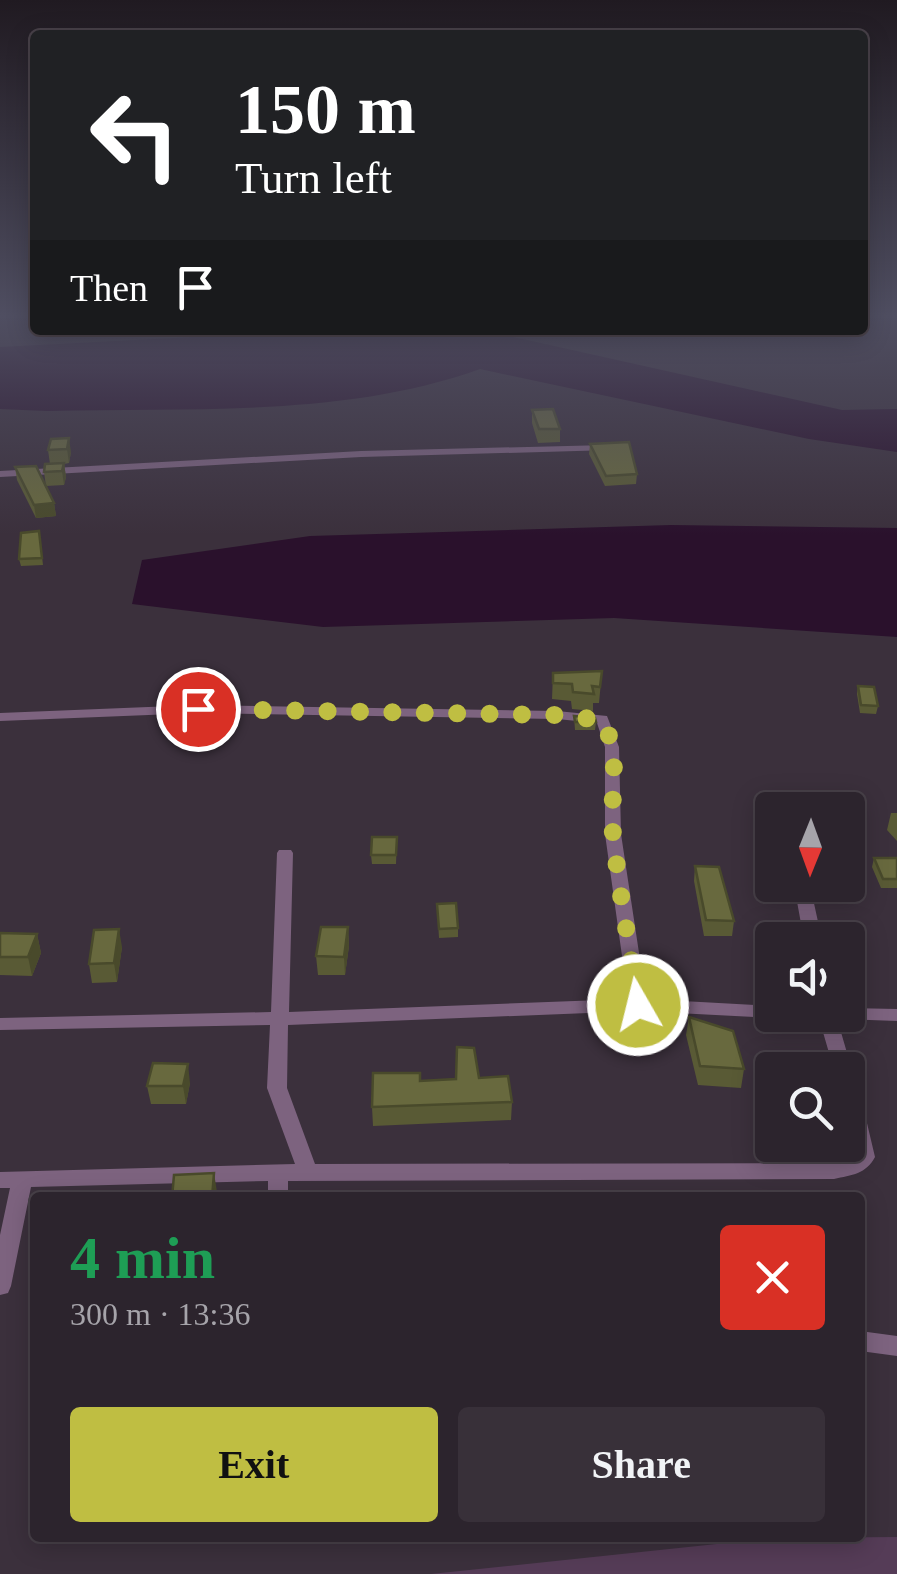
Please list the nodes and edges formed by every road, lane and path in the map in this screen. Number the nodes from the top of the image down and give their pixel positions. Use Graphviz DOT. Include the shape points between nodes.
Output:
graph roads {
  1 [pos="607,448"];
  2 [pos="0,474"];
  3 [pos="0,718"];
  4 [pos="285,853"];
  5 [pos="638,1005"];
  6 [pos="755,1011"];
  7 [pos="865,1014"];
  8 [pos="897,1015"];
  9 [pos="280,1019"];
  10 [pos="0,1024"];
  11 [pos="858,1162"];
  12 [pos="308,1172"];
  13 [pos="278,1173"];
  14 [pos="11,1180"];
  15 [pos="278,1192"];
  16 [pos="0,1286"];
  17 [pos="865,1342"];
  18 [pos="897,1346"];
  1 -- 2 [label="street"];
  3 -- 5 [label="street" via="198,709 602,720 612,738 612,830"];
  4 -- 9 [label="street"];
  5 -- 6 [label="street"];
  5 -- 9 [label="street"];
  7 -- 8 [label="street"];
  9 -- 10 [label="street"];
  9 -- 12 [label="street" via="277,1088"];
  11 -- 12 [label="street" via="847,1169"];
  12 -- 13 [label="street"];
  13 -- 14 [label="street"];
  13 -- 15 [label="street"];
  14 -- 16 [label="street"];
  17 -- 18 [label="street"];
}
